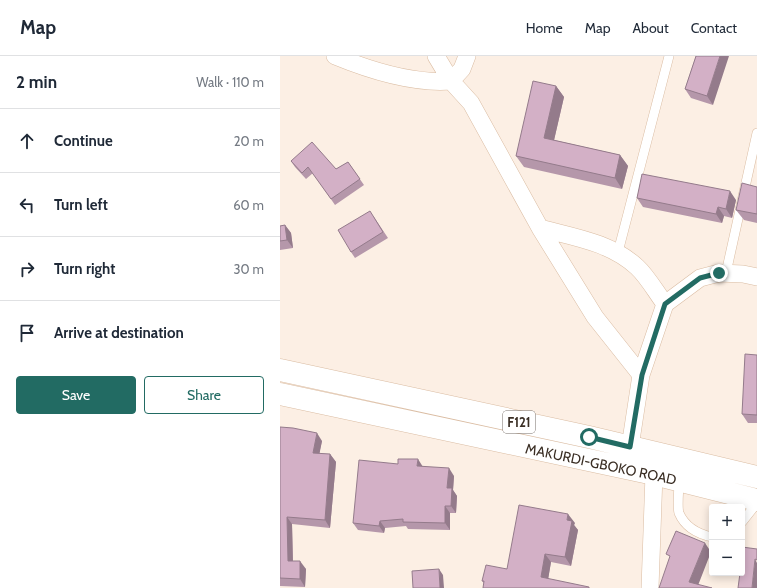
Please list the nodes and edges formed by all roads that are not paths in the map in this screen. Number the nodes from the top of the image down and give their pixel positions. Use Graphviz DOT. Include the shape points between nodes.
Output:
graph roads {
  1 [pos="335,56"];
  2 [pos="436,56"];
  3 [pos="467,56"];
  4 [pos="669,56"];
  5 [pos="451,81"];
  6 [pos="757,134"];
  7 [pos="540,228"];
  8 [pos="618,252"];
  9 [pos="726,273"];
  10 [pos="757,277"];
  11 [pos="665,304"];
  12 [pos="280,370"];
  13 [pos="642,375"];
  14 [pos="280,394"];
  15 [pos="630,447"];
  16 [pos="654,474"];
  17 [pos="757,477"];
  18 [pos="679,481"];
  19 [pos="757,502"];
  20 [pos="745,518"];
  21 [pos="709,536"];
  22 [pos="650,588"];
  1 -- 5 [label="street" via="416,81"];
  2 -- 5 [label="street"];
  3 -- 5 [label="street" via="462,69"];
  4 -- 8 [label="lane"];
  5 -- 7 [label="street" via="471,103"];
  6 -- 9 [label="lane"];
  7 -- 8 [label="street"];
  7 -- 13 [label="street" via="595,317"];
  8 -- 11 [label="street" via="638,267"];
  9 -- 10 [label="street"];
  9 -- 11 [label="street" via="700,278"];
  11 -- 13 [label="street"];
  12 -- 15 [label="main road, F121"];
  13 -- 15 [label="street"];
  14 -- 16 [label="main road, MAKURDI-GBOKO ROAD / F121"];
  15 -- 17 [label="main road, F121"];
  16 -- 18 [label="main road, MAKURDI-GBOKO ROAD / F121"];
  16 -- 22 [label="street"];
  18 -- 19 [label="main road, MAKURDI-GBOKO ROAD / F121"];
  18 -- 21 [label="lane" via="679,512 688,526"];
  19 -- 20 [label="lane"];
}
